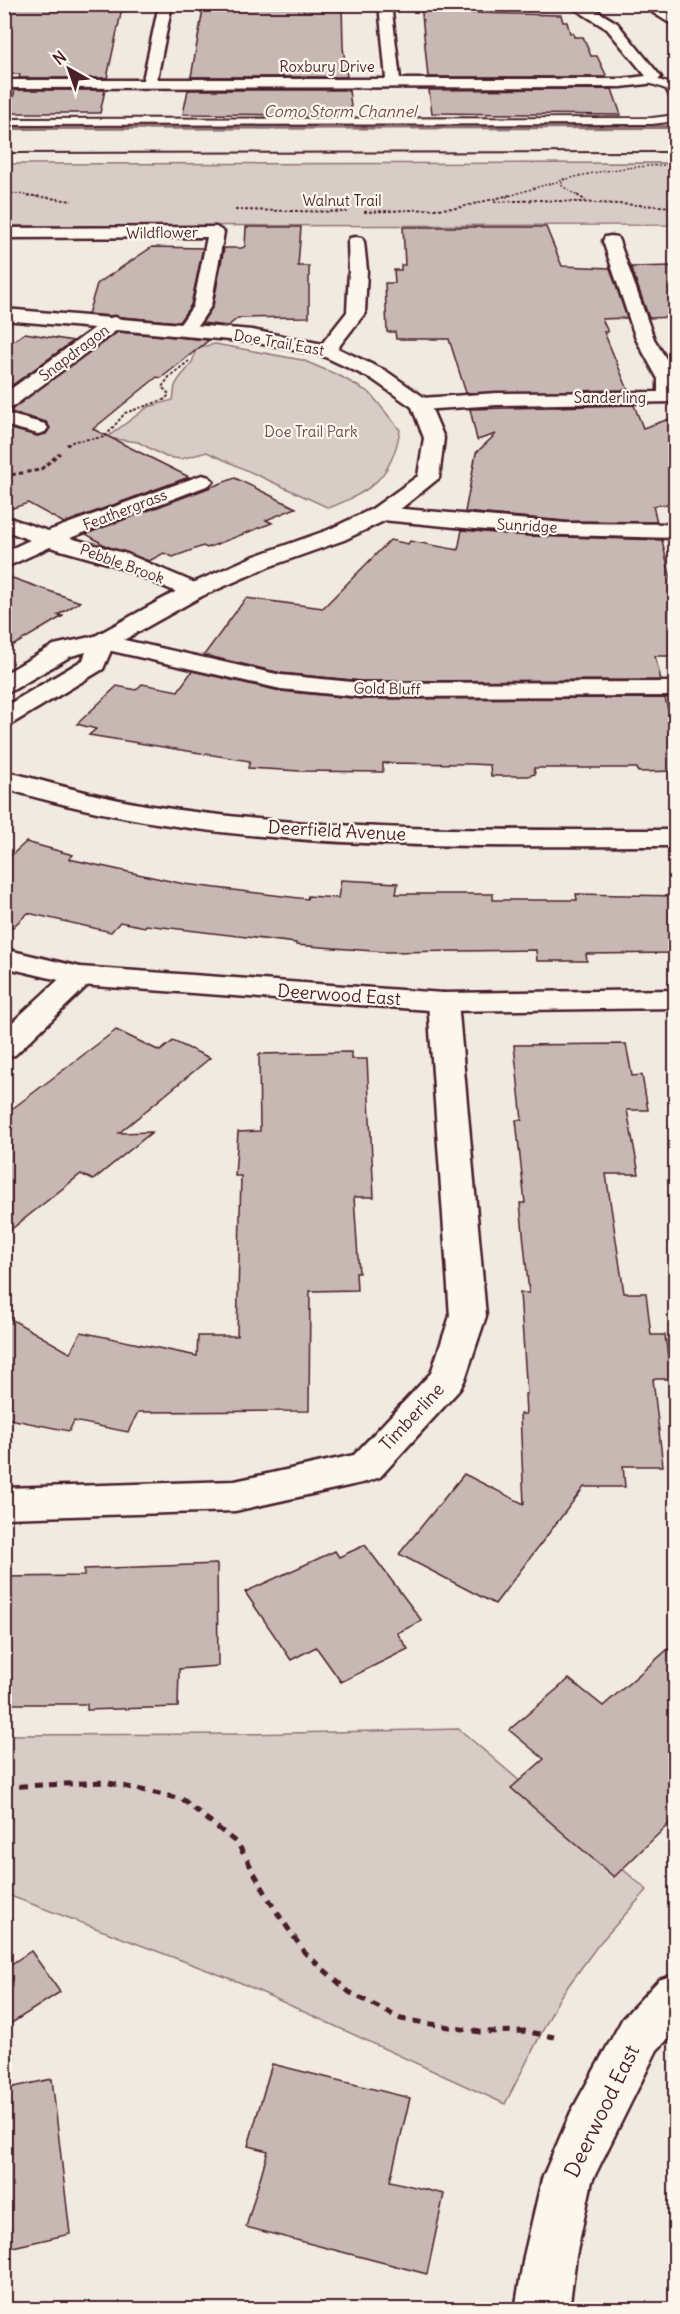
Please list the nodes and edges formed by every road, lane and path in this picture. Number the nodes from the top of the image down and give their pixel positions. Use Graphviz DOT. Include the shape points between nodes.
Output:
graph roads {
  1 [pos="166,4"];
  2 [pos="385,4"];
  3 [pos="573,4"];
  4 [pos="645,4"];
  5 [pos="675,23"];
  6 [pos="650,80"];
  7 [pos="4,84"];
  8 [pos="149,84"];
  9 [pos="393,84"];
  10 [pos="675,99"];
  11 [pos="675,118"];
  12 [pos="4,122"];
  13 [pos="675,165"];
  14 [pos="564,178"];
  15 [pos="4,192"];
  16 [pos="77,201"];
  17 [pos="478,203"];
  18 [pos="590,203"];
  19 [pos="675,207"];
  20 [pos="232,210"];
  21 [pos="351,212"];
  22 [pos="362,212"];
  23 [pos="4,232"];
  24 [pos="611,241"];
  25 [pos="356,242"];
  26 [pos="4,315"];
  27 [pos="114,323"];
  28 [pos="185,330"];
  29 [pos="326,350"];
  30 [pos="187,354"];
  31 [pos="4,404"];
  32 [pos="421,404"];
  33 [pos="4,419"];
  34 [pos="38,428"];
  35 [pos="4,476"];
  36 [pos="202,481"];
  37 [pos="380,514"];
  38 [pos="4,522"];
  39 [pos="675,531"];
  40 [pos="48,539"];
  41 [pos="4,561"];
  42 [pos="194,591"];
  43 [pos="172,603"];
  44 [pos="102,642"];
  45 [pos="4,685"];
  46 [pos="675,689"];
  47 [pos="4,718"];
  48 [pos="4,778"];
  49 [pos="675,838"];
  50 [pos="4,958"];
  51 [pos="80,976"];
  52 [pos="675,999"];
  53 [pos="443,1002"];
  54 [pos="4,1048"];
  55 [pos="4,1503"];
  56 [pos="4,1787"];
  57 [pos="675,1996"];
  58 [pos="554,2037"];
  59 [pos="542,2310"];
  1 -- 8 [label="street"];
  2 -- 9 [label="street"];
  3 -- 6 [label="street" via="612,26 652,72 654,77"];
  4 -- 5 [label="street"];
  6 -- 9 [label="street, Roxbury Drive"];
  6 -- 10 [label="lane" via="670,87"];
  7 -- 8 [label="street, Roxbury Drive"];
  8 -- 9 [label="street, Roxbury Drive"];
  11 -- 12 [label="lane"];
  13 -- 14 [label="path, Walnut Trail" via="609,168"];
  14 -- 17 [label="path, Walnut Trail"];
  14 -- 18 [label="path" via="561,185"];
  15 -- 16 [label="path"];
  17 -- 18 [label="path"];
  17 -- 22 [label="path, Walnut Trail" via="429,211"];
  18 -- 19 [label="path"];
  20 -- 21 [label="path, Walnut Trail"];
  23 -- 28 [label="street, Wildflower" via="216,232 202,306"];
  24 -- 32 [label="street, Sanderling" via="645,339 668,380 667,398 497,399"];
  25 -- 29 [label="street" via="356,313"];
  26 -- 27 [label="street, Doe Trail East"];
  27 -- 28 [label="street, Doe Trail East"];
  27 -- 31 [label="street, Snapdragon"];
  28 -- 29 [label="street, Doe Trail East" via="252,336"];
  29 -- 32 [label="street, Doe Trail East" via="380,375"];
  30 -- 35 [label="path" via="186,366 170,376 162,387 169,394 166,399 125,413 114,422 112,432 101,439 71,442 40,470"];
  32 -- 37 [label="street" via="434,438 428,478"];
  33 -- 34 [label="street"];
  36 -- 40 [label="street, Feathergrass"];
  37 -- 39 [label="street, Sunridge" via="572,529"];
  37 -- 42 [label="street" via="336,536 260,562"];
  38 -- 40 [label="street, Pebble Brook"];
  40 -- 41 [label="street, Feathergrass"];
  40 -- 42 [label="street, Pebble Brook" via="119,560"];
  40 -- 43 [label="street, Pebble Brook" via="95,571"];
  42 -- 43 [label="street"];
  43 -- 44 [label="street"];
  44 -- 45 [label="street" via="63,650"];
  44 -- 46 [label="street, Gold Bluff" via="281,682 362,690"];
  44 -- 47 [label="street" via="94,664"];
  48 -- 49 [label="street, Deerfield Avenue" via="116,808 219,824 363,834"];
  50 -- 51 [label="street, Deerwood East"];
  51 -- 53 [label="street, Deerwood East"];
  51 -- 54 [label="street"];
  52 -- 53 [label="street, Deerwood East"];
  53 -- 55 [label="street, Timberline" via="468,1316 447,1379 366,1467 235,1496"];
  56 -- 58 [label="path" via="105,1782 182,1800 238,1844 305,1953 350,1992 401,2019 480,2032 524,2031"];
  57 -- 59 [label="street, Deerwood East" via="640,2034 567,2179"];
}
